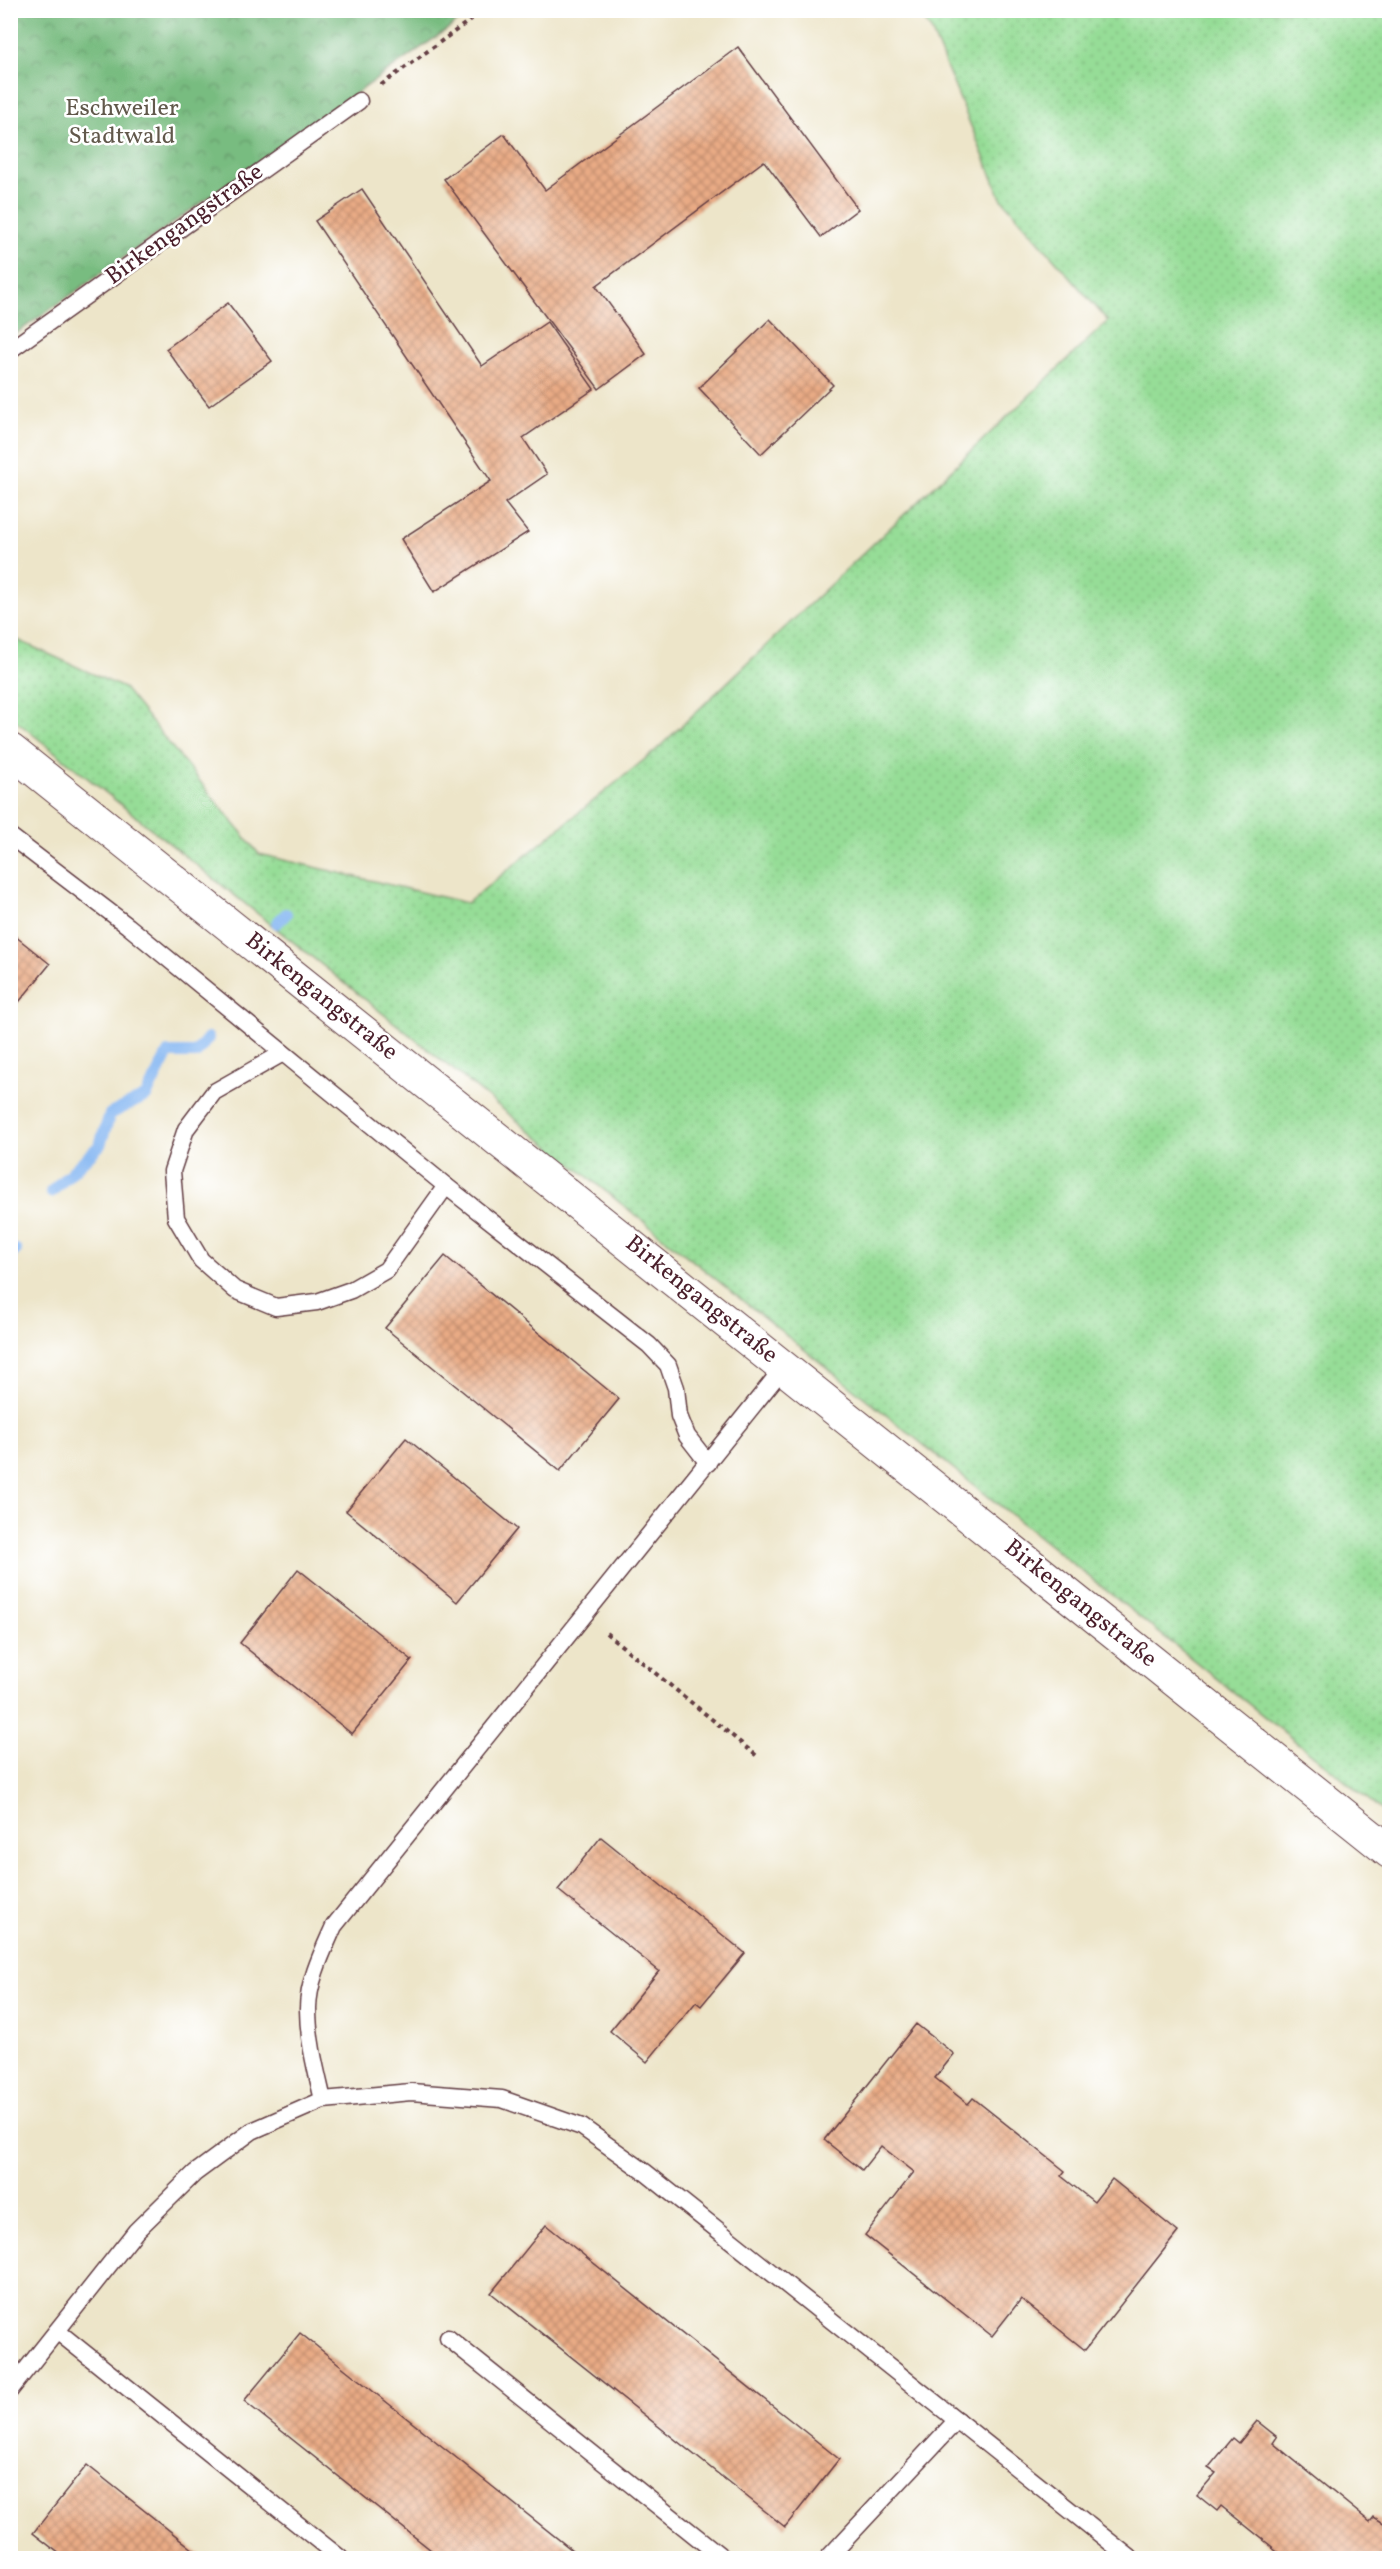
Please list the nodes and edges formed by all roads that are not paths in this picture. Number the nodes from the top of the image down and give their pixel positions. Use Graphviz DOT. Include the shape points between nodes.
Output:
graph roads {
  1 [pos="359,101"];
  2 [pos="10,350"];
  3 [pos="10,750"];
  4 [pos="10,836"];
  5 [pos="283,1053"];
  6 [pos="446,1186"];
  7 [pos="784,1367"];
  8 [pos="708,1463"];
  9 [pos="1389,1852"];
  10 [pos="323,2100"];
  11 [pos="57,2331"];
  12 [pos="448,2338"];
  13 [pos="10,2390"];
  14 [pos="957,2420"];
  15 [pos="340,2559"];
  16 [pos="723,2559"];
  17 [pos="828,2559"];
  18 [pos="1130,2559"];
  1 -- 2 [label="lane, Birkengangstraße"];
  3 -- 7 [label="street, Birkengangstraße"];
  4 -- 5 [label="lane"];
  5 -- 6 [label="lane"];
  5 -- 6 [label="lane" via="214,1092 186,1129 172,1172 176,1218 201,1260 235,1290 276,1307 317,1302 351,1290 386,1270"];
  6 -- 8 [label="lane" via="649,1345 668,1365 687,1436"];
  7 -- 8 [label="lane"];
  7 -- 9 [label="street, Birkengangstraße"];
  8 -- 10 [label="lane" via="334,1926 318,1965 308,2007 310,2048"];
  10 -- 11 [label="lane" via="252,2131 195,2173 136,2231"];
  10 -- 14 [label="lane" via="411,2092 502,2099 582,2127 645,2172"];
  11 -- 13 [label="lane"];
  11 -- 15 [label="lane"];
  12 -- 16 [label="lane"];
  14 -- 17 [label="lane"];
  14 -- 18 [label="lane"];
}
